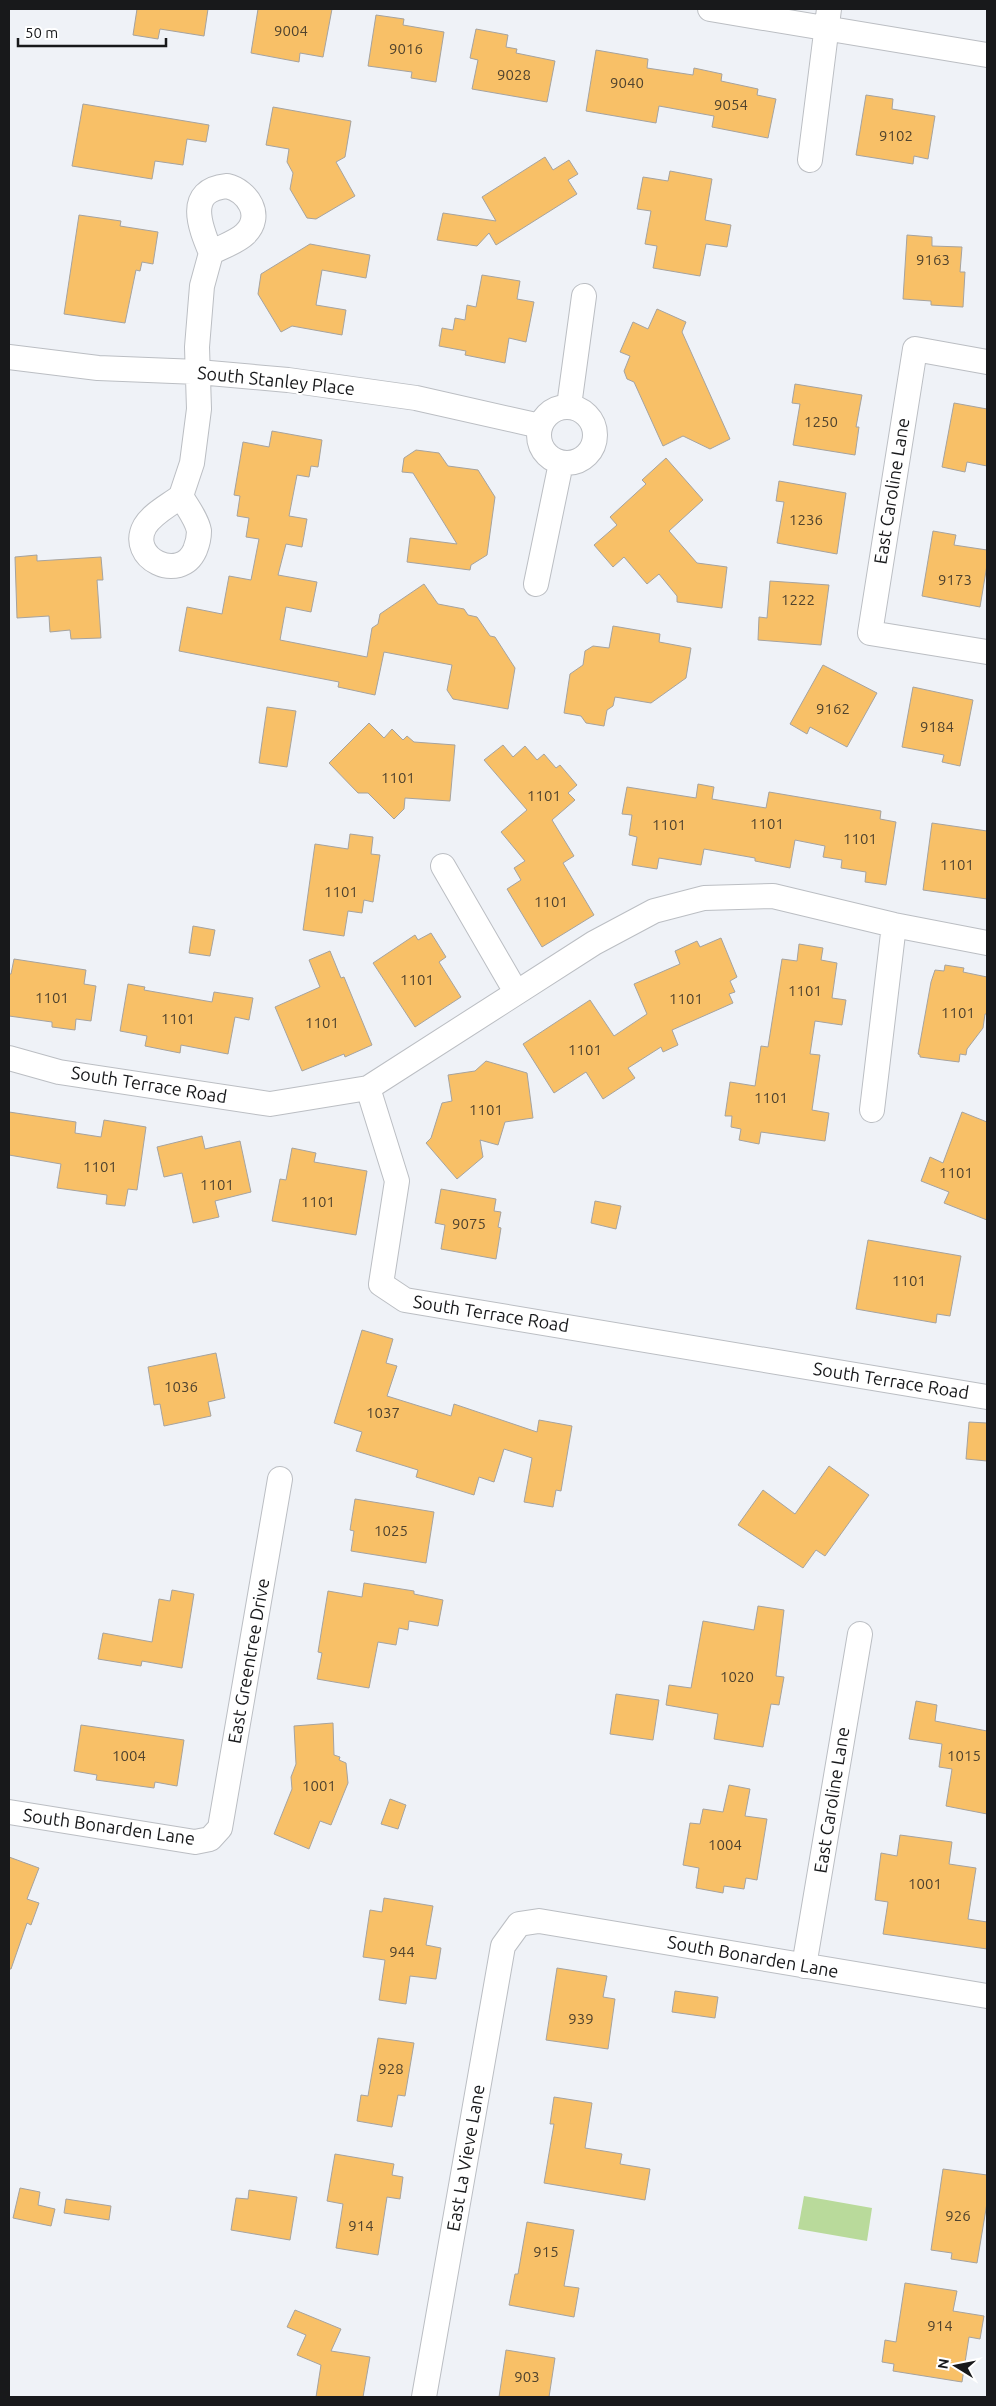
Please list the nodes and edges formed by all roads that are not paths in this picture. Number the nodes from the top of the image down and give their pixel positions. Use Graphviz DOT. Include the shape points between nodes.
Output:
graph roads {
  1 [pos="710,9"];
  2 [pos="827,19"];
  3 [pos="987,56"];
  4 [pos="810,160"];
  5 [pos="211,253"];
  6 [pos="584,296"];
  7 [pos="9,357"];
  8 [pos="987,362"];
  9 [pos="198,372"];
  10 [pos="569,406"];
  11 [pos="540,426"];
  12 [pos="560,463"];
  13 [pos="181,496"];
  14 [pos="536,584"];
  15 [pos="987,652"];
  16 [pos="443,866"];
  17 [pos="894,925"];
  18 [pos="987,943"];
  19 [pos="516,992"];
  20 [pos="9,1058"];
  21 [pos="368,1088"];
  22 [pos="872,1110"];
  23 [pos="987,1397"];
  24 [pos="280,1479"];
  25 [pos="860,1634"];
  26 [pos="9,1812"];
  27 [pos="210,1839"];
  28 [pos="519,1924"];
  29 [pos="804,1966"];
  30 [pos="987,1996"];
  31 [pos="424,2397"];
  1 -- 2 [label="street"];
  2 -- 3 [label="street"];
  2 -- 4 [label="street"];
  5 -- 9 [label="street" via="202,286"];
  6 -- 10 [label="street"];
  7 -- 9 [label="street, South Stanley Place" via="98,368"];
  8 -- 15 [label="street, East Caroline Lane" via="915,349 870,633"];
  9 -- 11 [label="street, South Stanley Place" via="288,380 416,398"];
  9 -- 13 [label="street" via="199,409 192,463"];
  10 -- 11 [label="street" via="550,412"];
  10 -- 12 [label="street" via="588,415 594,424 595,442 586,456 578,461"];
  11 -- 12 [label="street" via="540,443 546,454"];
  12 -- 14 [label="street"];
  16 -- 19 [label="street"];
  17 -- 18 [label="street"];
  17 -- 19 [label="street" via="773,896 704,898 654,911 594,943"];
  17 -- 22 [label="street"];
  19 -- 21 [label="street"];
  20 -- 21 [label="street, South Terrace Road" via="59,1072 270,1104"];
  21 -- 23 [label="street, South Terrace Road" via="397,1180 381,1284 405,1300"];
  24 -- 27 [label="street, East Greentree Drive" via="220,1828"];
  25 -- 29 [label="street, East Caroline Lane"];
  26 -- 27 [label="street, South Bonarden Lane" via="195,1842"];
  28 -- 29 [label="street, South Bonarden Lane" via="540,1921"];
  28 -- 31 [label="street, East La Vieve Lane" via="503,1946"];
  29 -- 30 [label="street, South Bonarden Lane"];
}
